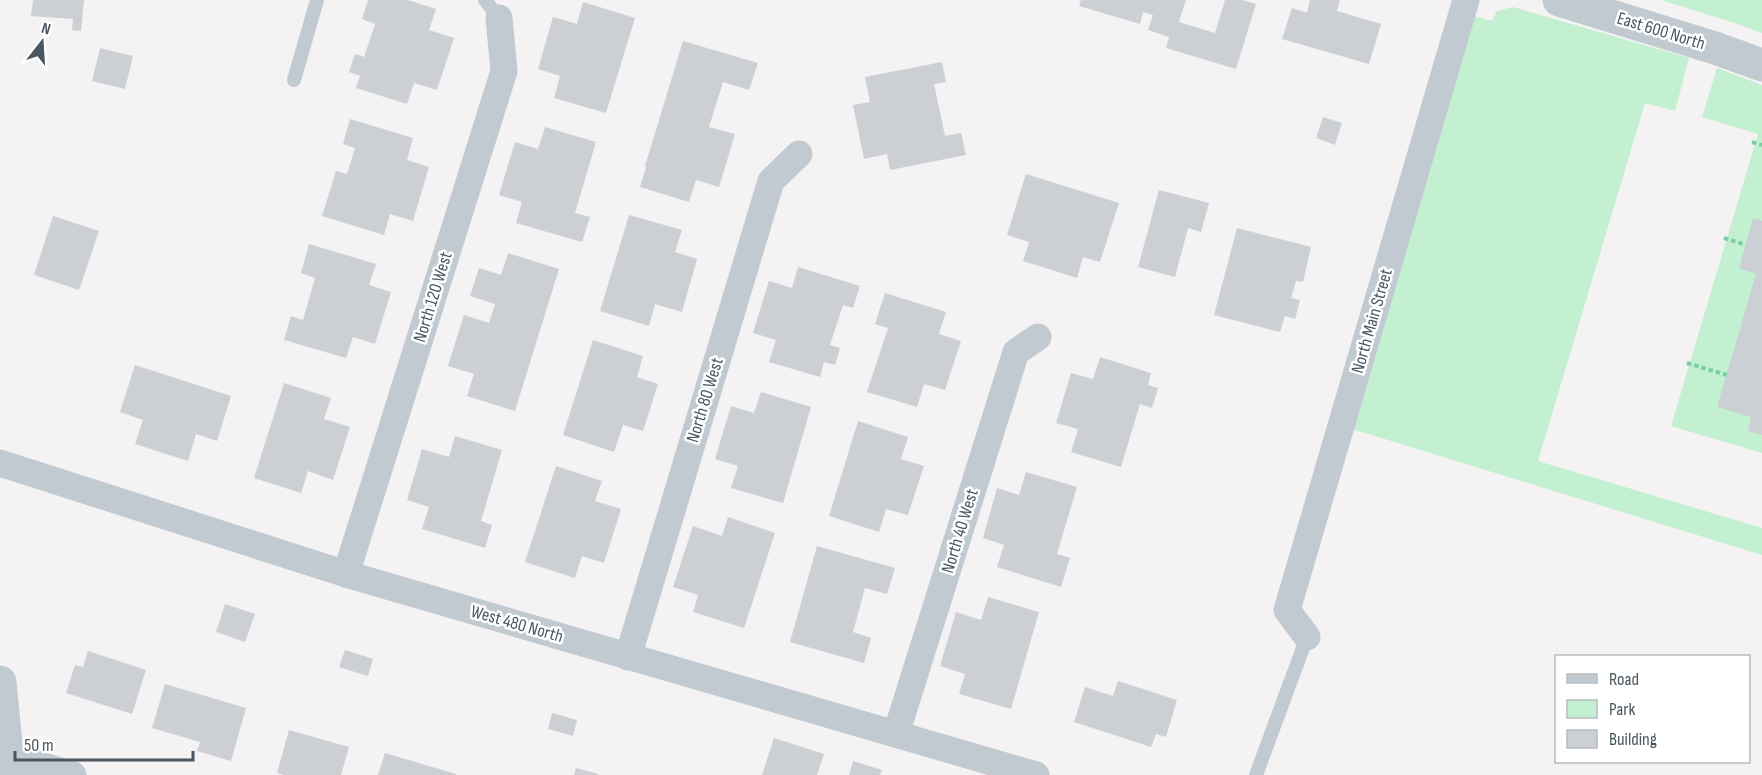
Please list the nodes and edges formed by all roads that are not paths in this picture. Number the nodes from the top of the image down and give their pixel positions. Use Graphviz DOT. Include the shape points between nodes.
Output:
graph roads {
  1 [pos="317,0"];
  2 [pos="1466,0"];
  3 [pos="1559,0"];
  4 [pos="492,9"];
  5 [pos="1762,65"];
  6 [pos="294,80"];
  7 [pos="799,154"];
  8 [pos="1038,337"];
  9 [pos="0,463"];
  10 [pos="346,574"];
  11 [pos="1307,637"];
  12 [pos="628,657"];
  13 [pos="0,685"];
  14 [pos="896,734"];
  15 [pos="8,765"];
  16 [pos="73,775"];
  17 [pos="1036,775"];
  18 [pos="1256,775"];
  1 -- 6 [label="lane"];
  2 -- 11 [label="street, North Main Street" via="1287,610"];
  3 -- 5 [label="street, East 600 North"];
  4 -- 10 [label="street, North 120 West" via="504,71"];
  7 -- 12 [label="street, North 80 West" via="771,181"];
  8 -- 14 [label="street, North 40 West" via="1016,352"];
  9 -- 10 [label="street, West 480 North"];
  10 -- 12 [label="street, West 480 North"];
  11 -- 18 [label="lane"];
  12 -- 14 [label="street, West 480 North"];
  13 -- 15 [label="street"];
  14 -- 17 [label="street, West 480 North"];
  15 -- 16 [label="street"];
}
